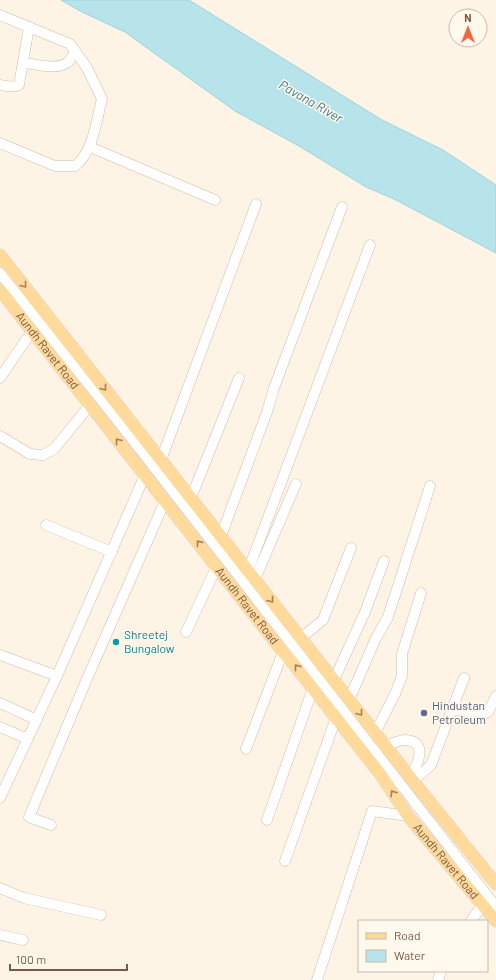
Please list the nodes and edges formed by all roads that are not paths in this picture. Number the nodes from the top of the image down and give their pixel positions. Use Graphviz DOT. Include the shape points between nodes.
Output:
graph roads {
  1 [pos="1,18"];
  2 [pos="29,28"];
  3 [pos="75,51"];
  4 [pos="24,63"];
  5 [pos="0,85"];
  6 [pos="0,143"];
  7 [pos="90,147"];
  8 [pos="214,200"];
  9 [pos="256,204"];
  10 [pos="342,207"];
  11 [pos="370,245"];
  12 [pos="0,255"];
  13 [pos="0,272"];
  14 [pos="0,290"];
  15 [pos="32,331"];
  16 [pos="0,378"];
  17 [pos="239,378"];
  18 [pos="90,405"];
  19 [pos="0,436"];
  20 [pos="162,460"];
  21 [pos="145,475"];
  22 [pos="296,484"];
  23 [pos="430,486"];
  24 [pos="191,498"];
  25 [pos="165,501"];
  26 [pos="46,525"];
  27 [pos="221,536"];
  28 [pos="351,548"];
  29 [pos="112,552"];
  30 [pos="384,561"];
  31 [pos="217,566"];
  32 [pos="251,575"];
  33 [pos="421,593"];
  34 [pos="186,632"];
  35 [pos="300,638"];
  36 [pos="283,652"];
  37 [pos="0,655"];
  38 [pos="57,676"];
  39 [pos="464,678"];
  40 [pos="334,680"];
  41 [pos="313,688"];
  42 [pos="496,696"];
  43 [pos="349,700"];
  44 [pos="0,703"];
  45 [pos="452,709"];
  46 [pos="336,718"];
  47 [pos="37,720"];
  48 [pos="0,727"];
  49 [pos="375,733"];
  50 [pos="28,739"];
  51 [pos="385,746"];
  52 [pos="246,749"];
  53 [pos="412,779"];
  54 [pos="0,798"];
  55 [pos="408,816"];
  56 [pos="267,820"];
  57 [pos="51,825"];
  58 [pos="285,860"];
  59 [pos="495,879"];
  60 [pos="0,888"];
  61 [pos="483,904"];
  62 [pos="496,907"];
  63 [pos="100,915"];
  64 [pos="472,920"];
  65 [pos="496,921"];
  66 [pos="0,935"];
  67 [pos="22,940"];
  68 [pos="317,980"];
  1 -- 2 [label="street"];
  2 -- 3 [label="street" via="70,44"];
  2 -- 4 [label="street"];
  3 -- 4 [label="street" via="68,62 61,65"];
  3 -- 7 [label="street" via="87,68 102,99"];
  4 -- 5 [label="street" via="19,85"];
  6 -- 7 [label="street" via="62,167 80,163"];
  7 -- 8 [label="street"];
  9 -- 20 [label="street"];
  10 -- 27 [label="street"];
  11 -- 32 [label="street"];
  12 -- 20 [label="main road, Aundh Ravet Road, one-way"];
  13 -- 62 [label="street"];
  14 -- 15 [label="main road, Aundh Ravet Road"];
  15 -- 16 [label="street"];
  15 -- 18 [label="main road, Aundh Ravet Road"];
  17 -- 24 [label="street"];
  18 -- 19 [label="street" via="54,449 43,456 30,454"];
  21 -- 18 [label="main road, Aundh Ravet Road, one-way"];
  20 -- 24 [label="main road, Aundh Ravet Road"];
  21 -- 25 [label="main road, Aundh Ravet Road"];
  21 -- 29 [label="street"];
  22 -- 32 [label="street"];
  23 -- 43 [label="street" via="388,617"];
  24 -- 27 [label="main road, Aundh Ravet Road"];
  31 -- 25 [label="main road, Aundh Ravet Road, one-way"];
  25 -- 57 [label="street" via="29,818"];
  26 -- 29 [label="street"];
  27 -- 32 [label="main road, Aundh Ravet Road"];
  28 -- 35 [label="street" via="323,620"];
  29 -- 38 [label="street"];
  30 -- 40 [label="street" via="365,612"];
  31 -- 34 [label="street"];
  31 -- 36 [label="main road, Aundh Ravet Road"];
  32 -- 35 [label="main road, Aundh Ravet Road, one-way"];
  33 -- 49 [label="street" via="402,654 402,676"];
  35 -- 40 [label="main road, Aundh Ravet Road"];
  41 -- 36 [label="main road, Aundh Ravet Road, one-way"];
  36 -- 52 [label="street"];
  37 -- 38 [label="street"];
  38 -- 47 [label="street"];
  39 -- 45 [label="street"];
  40 -- 43 [label="main road, Aundh Ravet Road"];
  41 -- 46 [label="main road, Aundh Ravet Road"];
  41 -- 56 [label="street"];
  42 -- 45 [label="street" via="488,712 481,715"];
  43 -- 49 [label="main road, Aundh Ravet Road, one-way"];
  44 -- 47 [label="street"];
  45 -- 53 [label="street" via="431,765"];
  55 -- 46 [label="main road, Aundh Ravet Road, one-way" via="381,775"];
  46 -- 58 [label="street"];
  47 -- 50 [label="street"];
  48 -- 50 [label="street"];
  49 -- 51 [label="main road, Aundh Ravet Road"];
  50 -- 54 [label="street"];
  51 -- 53 [label="main road, Aundh Ravet Road"];
  51 -- 53 [label="street" via="401,740 418,745 419,760"];
  53 -- 59 [label="main road, Aundh Ravet Road"];
  55 -- 61 [label="main road, Aundh Ravet Road"];
  55 -- 68 [label="street" via="372,811"];
  60 -- 63 [label="street" via="24,898"];
  61 -- 64 [label="street"];
  61 -- 65 [label="main road, Aundh Ravet Road"];
  66 -- 67 [label="street"];
}
